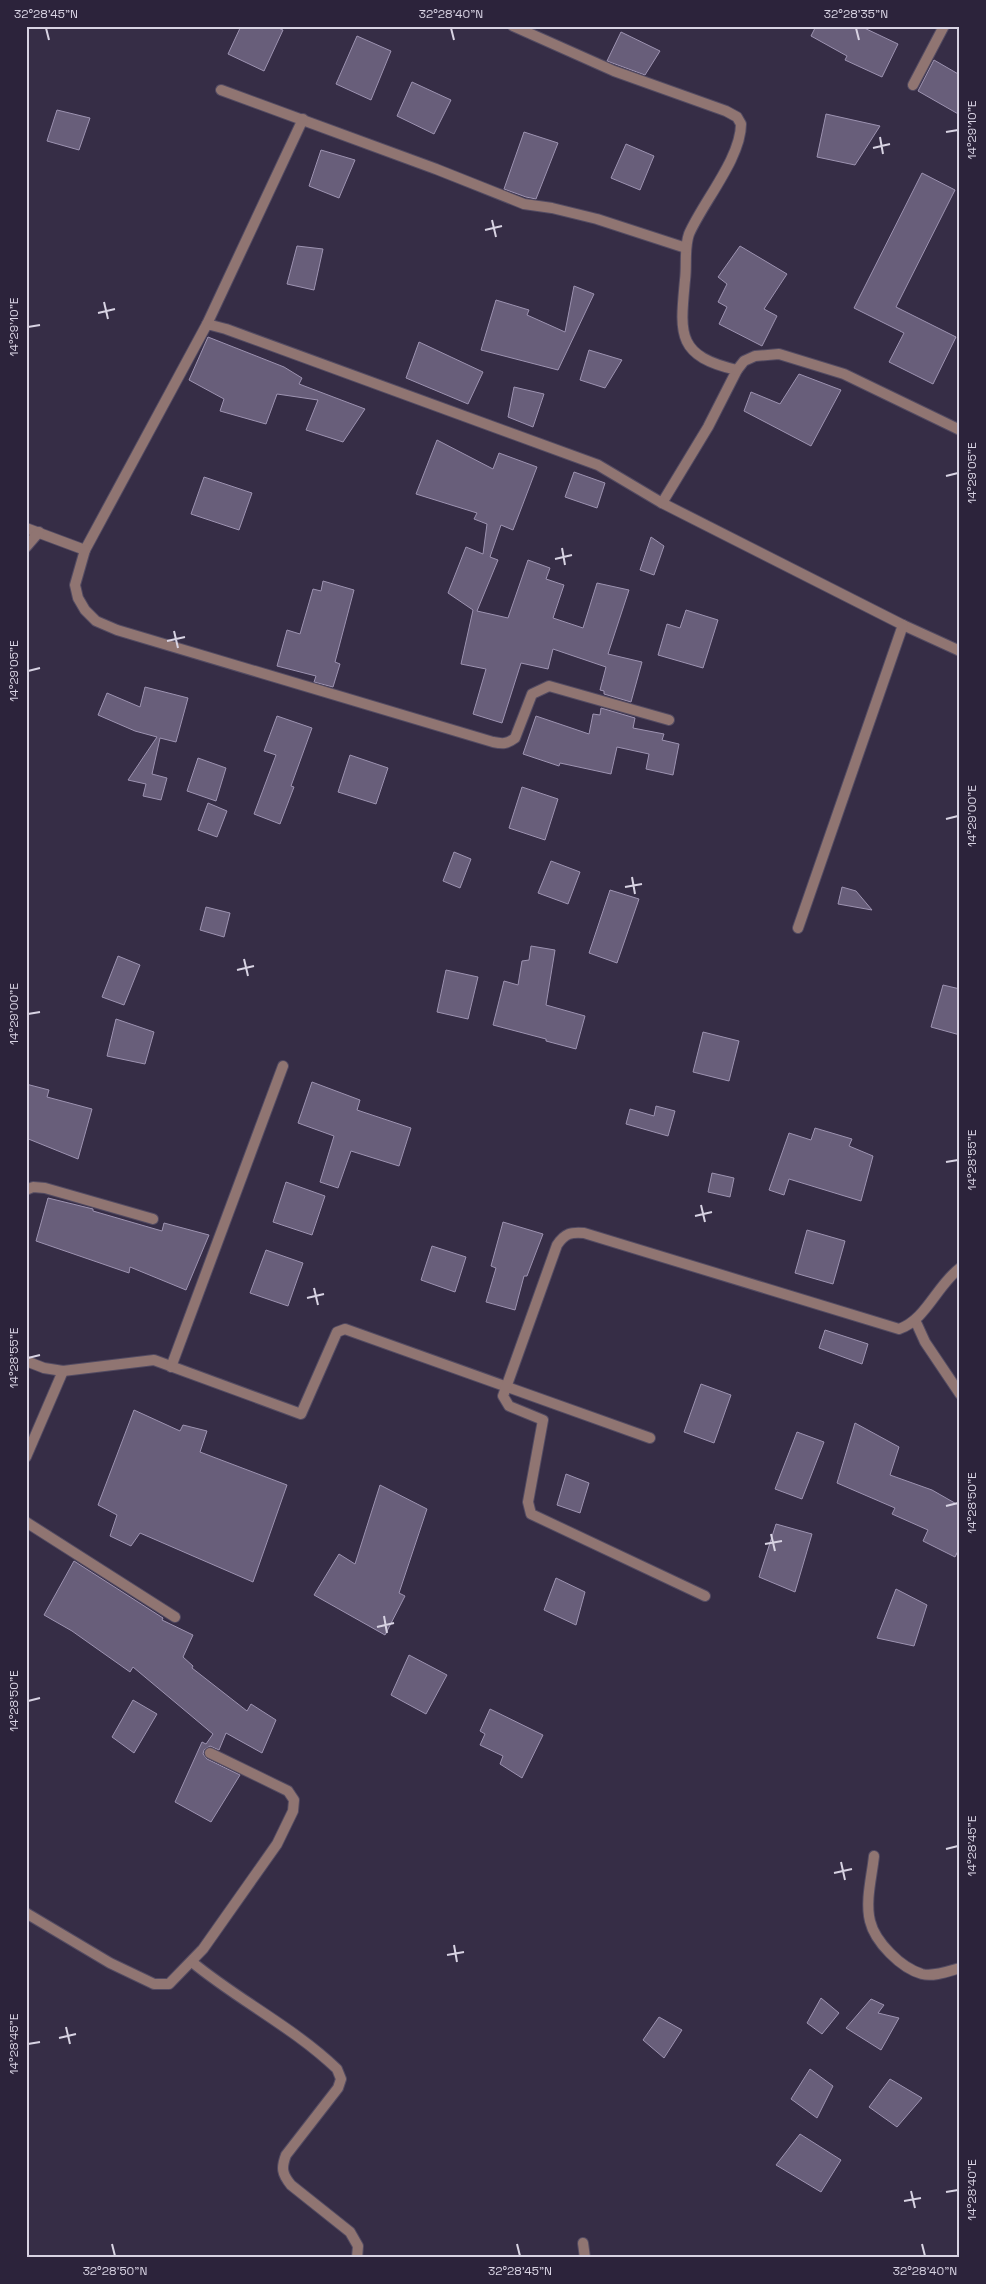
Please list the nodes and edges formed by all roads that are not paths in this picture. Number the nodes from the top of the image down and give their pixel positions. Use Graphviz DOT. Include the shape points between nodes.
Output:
graph roads {
  1 [pos="513,26"];
  2 [pos="944,26"];
  3 [pos="914,86"];
  4 [pos="222,90"];
  5 [pos="303,119"];
  6 [pos="686,248"];
  7 [pos="207,324"];
  8 [pos="737,370"];
  9 [pos="960,430"];
  10 [pos="662,503"];
  11 [pos="26,528"];
  12 [pos="39,532"];
  13 [pos="26,547"];
  14 [pos="85,550"];
  15 [pos="903,625"];
  16 [pos="960,651"];
  17 [pos="669,720"];
  18 [pos="798,928"];
  19 [pos="283,1066"];
  20 [pos="26,1190"];
  21 [pos="153,1219"];
  22 [pos="960,1268"];
  23 [pos="915,1320"];
  24 [pos="26,1361"];
  25 [pos="171,1366"];
  26 [pos="63,1371"];
  27 [pos="506,1386"];
  28 [pos="960,1394"];
  29 [pos="650,1438"];
  30 [pos="26,1457"];
  31 [pos="26,1522"];
  32 [pos="704,1596"];
  33 [pos="175,1617"];
  34 [pos="210,1753"];
  35 [pos="874,1856"];
  36 [pos="26,1913"];
  37 [pos="192,1962"];
  38 [pos="960,1968"];
  39 [pos="583,2243"];
  40 [pos="357,2258"];
  41 [pos="585,2258"];
  1 -- 6 [label="street" via="614,71 726,110 737,117 741,124 736,147 691,230"];
  2 -- 3 [label="street"];
  4 -- 5 [label="street"];
  5 -- 6 [label="street" via="524,204 597,218"];
  5 -- 7 [label="street"];
  6 -- 8 [label="street" via="682,317 686,342 711,363"];
  7 -- 10 [label="street" via="598,465"];
  7 -- 14 [label="street"];
  8 -- 9 [label="street" via="744,361 755,356 779,354 844,374"];
  8 -- 10 [label="street" via="708,427"];
  10 -- 15 [label="street"];
  11 -- 12 [label="street"];
  12 -- 13 [label="street"];
  12 -- 14 [label="street"];
  14 -- 17 [label="street" via="76,592 84,610 96,622 493,742 504,744 515,738 532,694 549,686"];
  15 -- 16 [label="street"];
  15 -- 18 [label="street"];
  19 -- 25 [label="street"];
  20 -- 21 [label="street" via="45,1188"];
  22 -- 23 [label="street"];
  23 -- 27 [label="street" via="899,1329 584,1232 570,1232 558,1244"];
  23 -- 28 [label="street" via="925,1342"];
  24 -- 26 [label="street"];
  25 -- 26 [label="street" via="148,1360"];
  25 -- 27 [label="street" via="301,1414 337,1332 345,1329"];
  26 -- 30 [label="street"];
  27 -- 29 [label="street"];
  27 -- 32 [label="street" via="504,1396 509,1406 542,1420 528,1502 531,1514"];
  31 -- 33 [label="street"];
  34 -- 37 [label="street" via="288,1790 294,1800 293,1812 277,1844"];
  35 -- 38 [label="street" via="869,1920 874,1933 903,1964 923,1974 940,1974"];
  36 -- 37 [label="street" via="110,1964 154,1984 169,1984"];
  37 -- 40 [label="street" via="271,2016 337,2069 341,2079 338,2088 286,2154 282,2166 291,2185 350,2232 358,2246"];
  39 -- 41 [label="street"];
}
